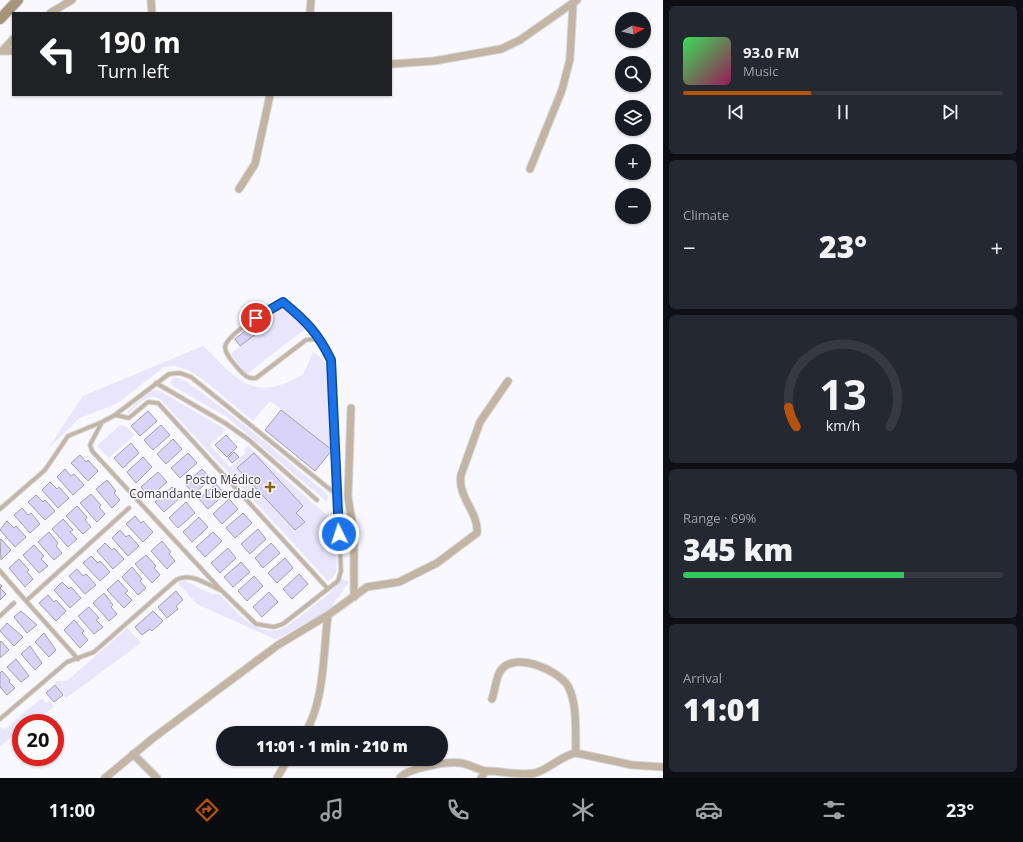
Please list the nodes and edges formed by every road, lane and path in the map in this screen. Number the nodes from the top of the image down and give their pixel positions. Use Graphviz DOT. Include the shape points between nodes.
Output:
graph roads {
  1 [pos="18,0"];
  2 [pos="72,0"];
  3 [pos="151,0"];
  4 [pos="311,0"];
  5 [pos="575,2"];
  6 [pos="52,12"];
  7 [pos="152,12"];
  8 [pos="310,12"];
  9 [pos="0,19"];
  10 [pos="12,40"];
  11 [pos="1,51"];
  12 [pos="12,52"];
  13 [pos="392,64"];
  14 [pos="270,96"];
  15 [pos="530,169"];
  16 [pos="239,190"];
  17 [pos="323,344"];
  18 [pos="508,381"];
  19 [pos="156,383"];
  20 [pos="351,408"];
  21 [pos="115,415"];
  22 [pos="102,422"];
  23 [pos="337,495"];
  24 [pos="317,500"];
  25 [pos="129,508"];
  26 [pos="0,509"];
  27 [pos="0,571"];
  28 [pos="328,589"];
  29 [pos="221,590"];
  30 [pos="354,597"];
  31 [pos="26,601"];
  32 [pos="14,604"];
  33 [pos="328,615"];
  34 [pos="0,616"];
  35 [pos="78,658"];
  36 [pos="492,699"];
  37 [pos="0,719"];
  38 [pos="308,726"];
  39 [pos="576,753"];
  40 [pos="133,754"];
  41 [pos="284,766"];
  42 [pos="663,767"];
  43 [pos="486,771"];
  44 [pos="105,778"];
  45 [pos="157,778"];
  46 [pos="277,778"];
  47 [pos="400,778"];
  48 [pos="481,778"];
  1 -- 9 [label="street"];
  2 -- 6 [label="street"];
  3 -- 7 [label="street"];
  4 -- 8 [label="street"];
  5 -- 13 [label="street" via="520,40 500,49 434,61"];
  5 -- 15 [label="street" via="568,65 562,90"];
  10 -- 11 [label="street"];
  11 -- 12 [label="street"];
  14 -- 16 [label="street" via="255,164"];
  17 -- 17 [label="lane" via="314,339 306,340 256,378 250,379 228,356 225,348 228,340 256,318 283,302 309,324"];
  17 -- 23 [label="lane" via="331,360"];
  18 -- 30 [label="street" via="480,422 459,484 476,522 477,533 437,563 399,582 367,587"];
  19 -- 21 [label="lane"];
  19 -- 23 [label="lane" via="169,374 180,373 191,377"];
  19 -- 24 [label="lane" via="249,440"];
  20 -- 30 [label="street" via="348,498 354,534"];
  21 -- 22 [label="lane"];
  21 -- 28 [label="lane" via="129,418 148,402 158,403"];
  22 -- 26 [label="lane" via="68,436 45,470"];
  22 -- 29 [label="lane" via="92,438 92,451"];
  23 -- 28 [label="lane" via="341,571 338,581"];
  25 -- 31 [label="lane"];
  27 -- 31 [label="lane"];
  28 -- 29 [label="lane" via="283,624 274,627 256,624"];
  29 -- 35 [label="lane" via="191,577 182,576 94,652"];
  30 -- 33 [label="street"];
  31 -- 35 [label="lane"];
  32 -- 34 [label="lane"];
  33 -- 38 [label="street" via="318,706"];
  33 -- 40 [label="street" via="278,645"];
  35 -- 37 [label="lane" via="67,662"];
  36 -- 39 [label="street" via="500,670 507,664 517,662 546,668 559,675 568,687 573,706"];
  39 -- 42 [label="street" via="632,765"];
  39 -- 43 [label="street" via="567,754 537,773"];
  40 -- 44 [label="street"];
  40 -- 45 [label="street"];
  41 -- 46 [label="street"];
  43 -- 47 [label="street" via="472,765 444,763 404,774"];
  43 -- 48 [label="street"];
}
